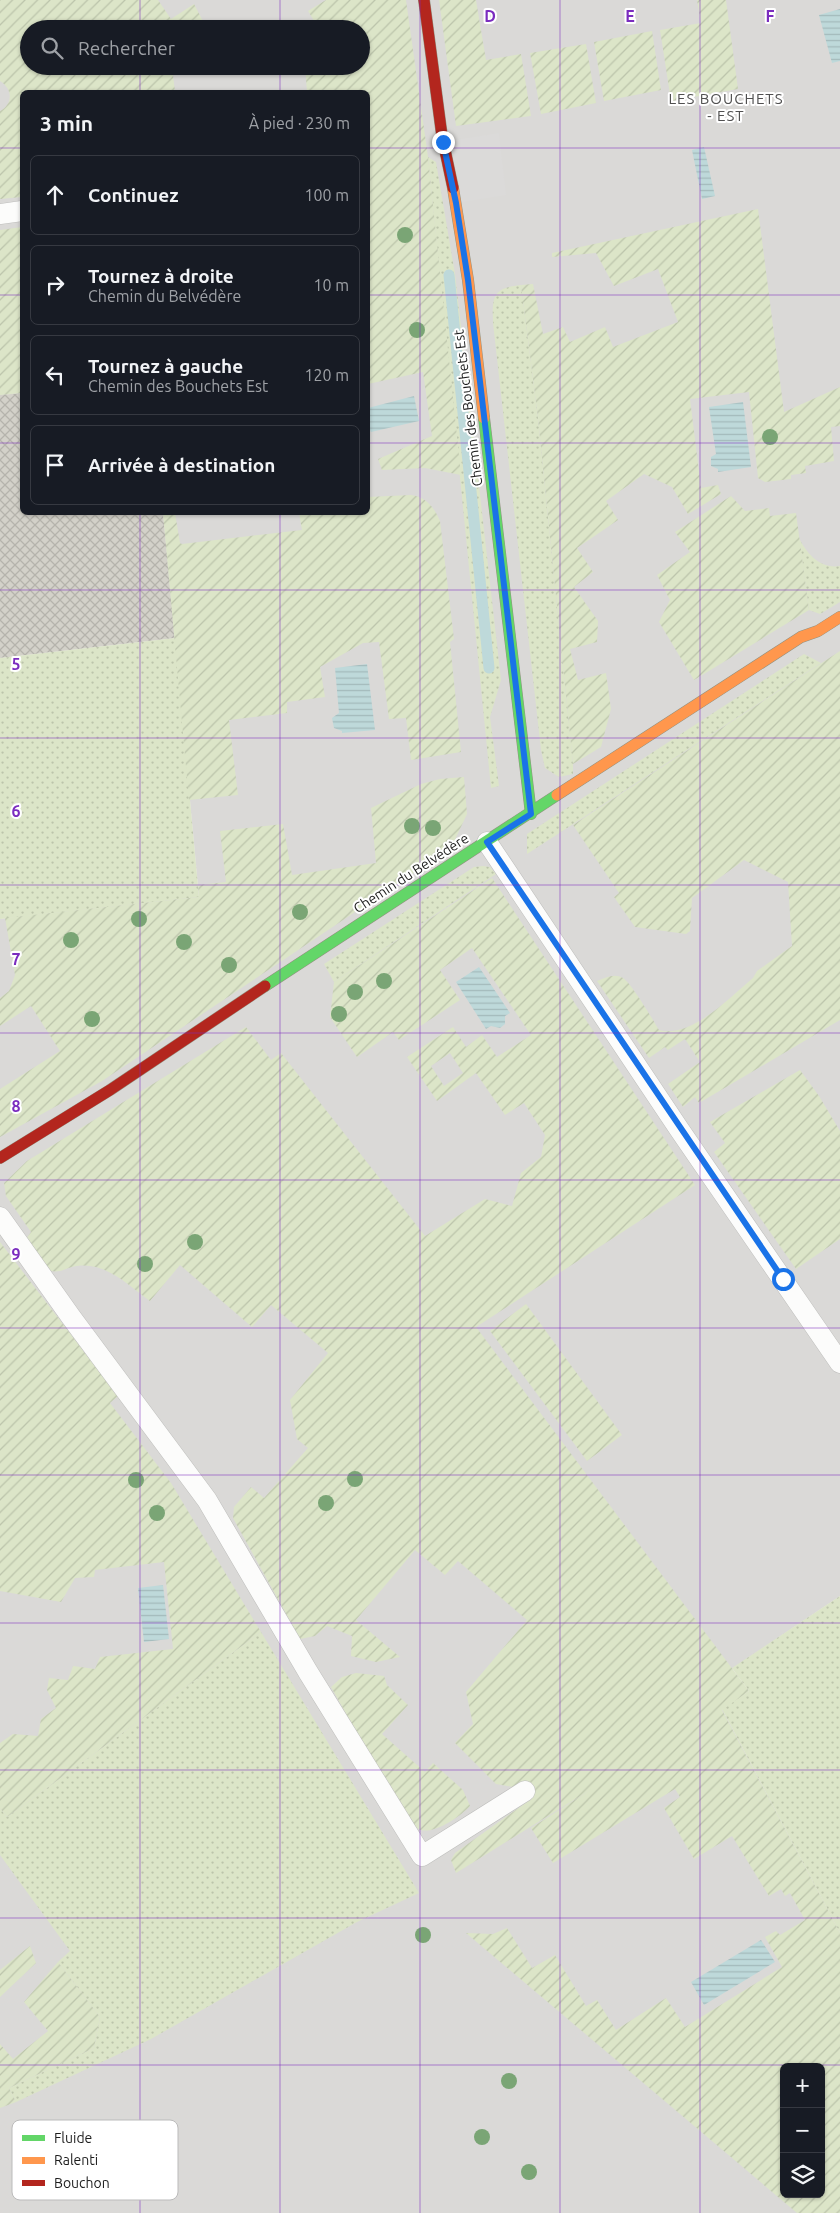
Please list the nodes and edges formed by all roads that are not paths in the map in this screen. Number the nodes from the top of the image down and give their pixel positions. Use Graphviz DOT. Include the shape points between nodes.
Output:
graph roads {
  1 [pos="424,0"];
  2 [pos="20,211"];
  3 [pos="0,214"];
  4 [pos="840,617"];
  5 [pos="531,814"];
  6 [pos="487,842"];
  7 [pos="0,1158"];
  8 [pos="0,1218"];
  9 [pos="840,1363"];
  10 [pos="525,1791"];
  1 -- 5 [label="street, Chemin des Bouchets Est" via="442,136 468,280"];
  2 -- 3 [label="lane"];
  4 -- 5 [label="street, Chemin du Belvédère" via="802,636"];
  5 -- 6 [label="street, Chemin du Belvédère"];
  6 -- 7 [label="street, Chemin du Belvédère" via="327,944 110,1090"];
  6 -- 9 [label="lane"];
  8 -- 10 [label="lane" via="207,1500 422,1856"];
}
